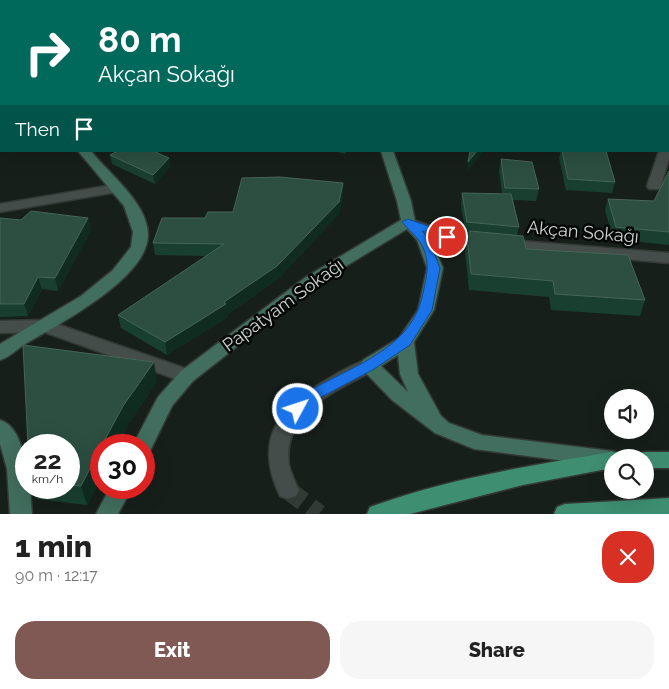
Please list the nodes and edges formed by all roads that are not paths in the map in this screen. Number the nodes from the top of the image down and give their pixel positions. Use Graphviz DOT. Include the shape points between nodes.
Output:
graph roads {
  1 [pos="85,152"];
  2 [pos="387,152"];
  3 [pos="664,152"];
  4 [pos="654,186"];
  5 [pos="118,188"];
  6 [pos="0,208"];
  7 [pos="408,222"];
  8 [pos="669,258"];
  9 [pos="45,326"];
  10 [pos="0,328"];
  11 [pos="405,342"];
  12 [pos="0,354"];
  13 [pos="369,365"];
  14 [pos="187,376"];
  15 [pos="0,428"];
  16 [pos="442,428"];
  17 [pos="149,434"];
  18 [pos="604,459"];
  19 [pos="654,460"];
  20 [pos="669,460"];
  21 [pos="604,461"];
  22 [pos="288,490"];
  23 [pos="115,499"];
  24 [pos="669,507"];
  25 [pos="21,514"];
  26 [pos="107,514"];
  27 [pos="378,514"];
  28 [pos="564,514"];
  1 -- 5 [label="main road"];
  2 -- 7 [label="main road"];
  3 -- 4 [label="street"];
  5 -- 6 [label="street"];
  5 -- 9 [label="main road" via="132,206 141,235 133,258 108,285"];
  7 -- 8 [label="street, Akçan Sokağı" via="456,240"];
  7 -- 11 [label="main road" via="424,239 435,268 426,310"];
  7 -- 14 [label="main road, Papatyam Sokağı" via="312,280"];
  9 -- 10 [label="street"];
  9 -- 12 [label="main road" via="12,342"];
  9 -- 14 [label="street"];
  11 -- 13 [label="main road"];
  11 -- 16 [label="main road" via="409,374 422,402"];
  13 -- 16 [label="main road" via="399,396"];
  13 -- 22 [label="street" via="309,398 287,421 279,442 279,465"];
  14 -- 17 [label="main road, Papatyam Sokağı" via="165,402"];
  15 -- 25 [label="main road" via="8,438 18,466"];
  16 -- 18 [label="main road" via="481,443"];
  19 -- 20 [label="main road"];
  21 -- 27 [label="main road" via="532,473"];
  23 -- 26 [label="main road"];
  24 -- 28 [label="main road"];
}
